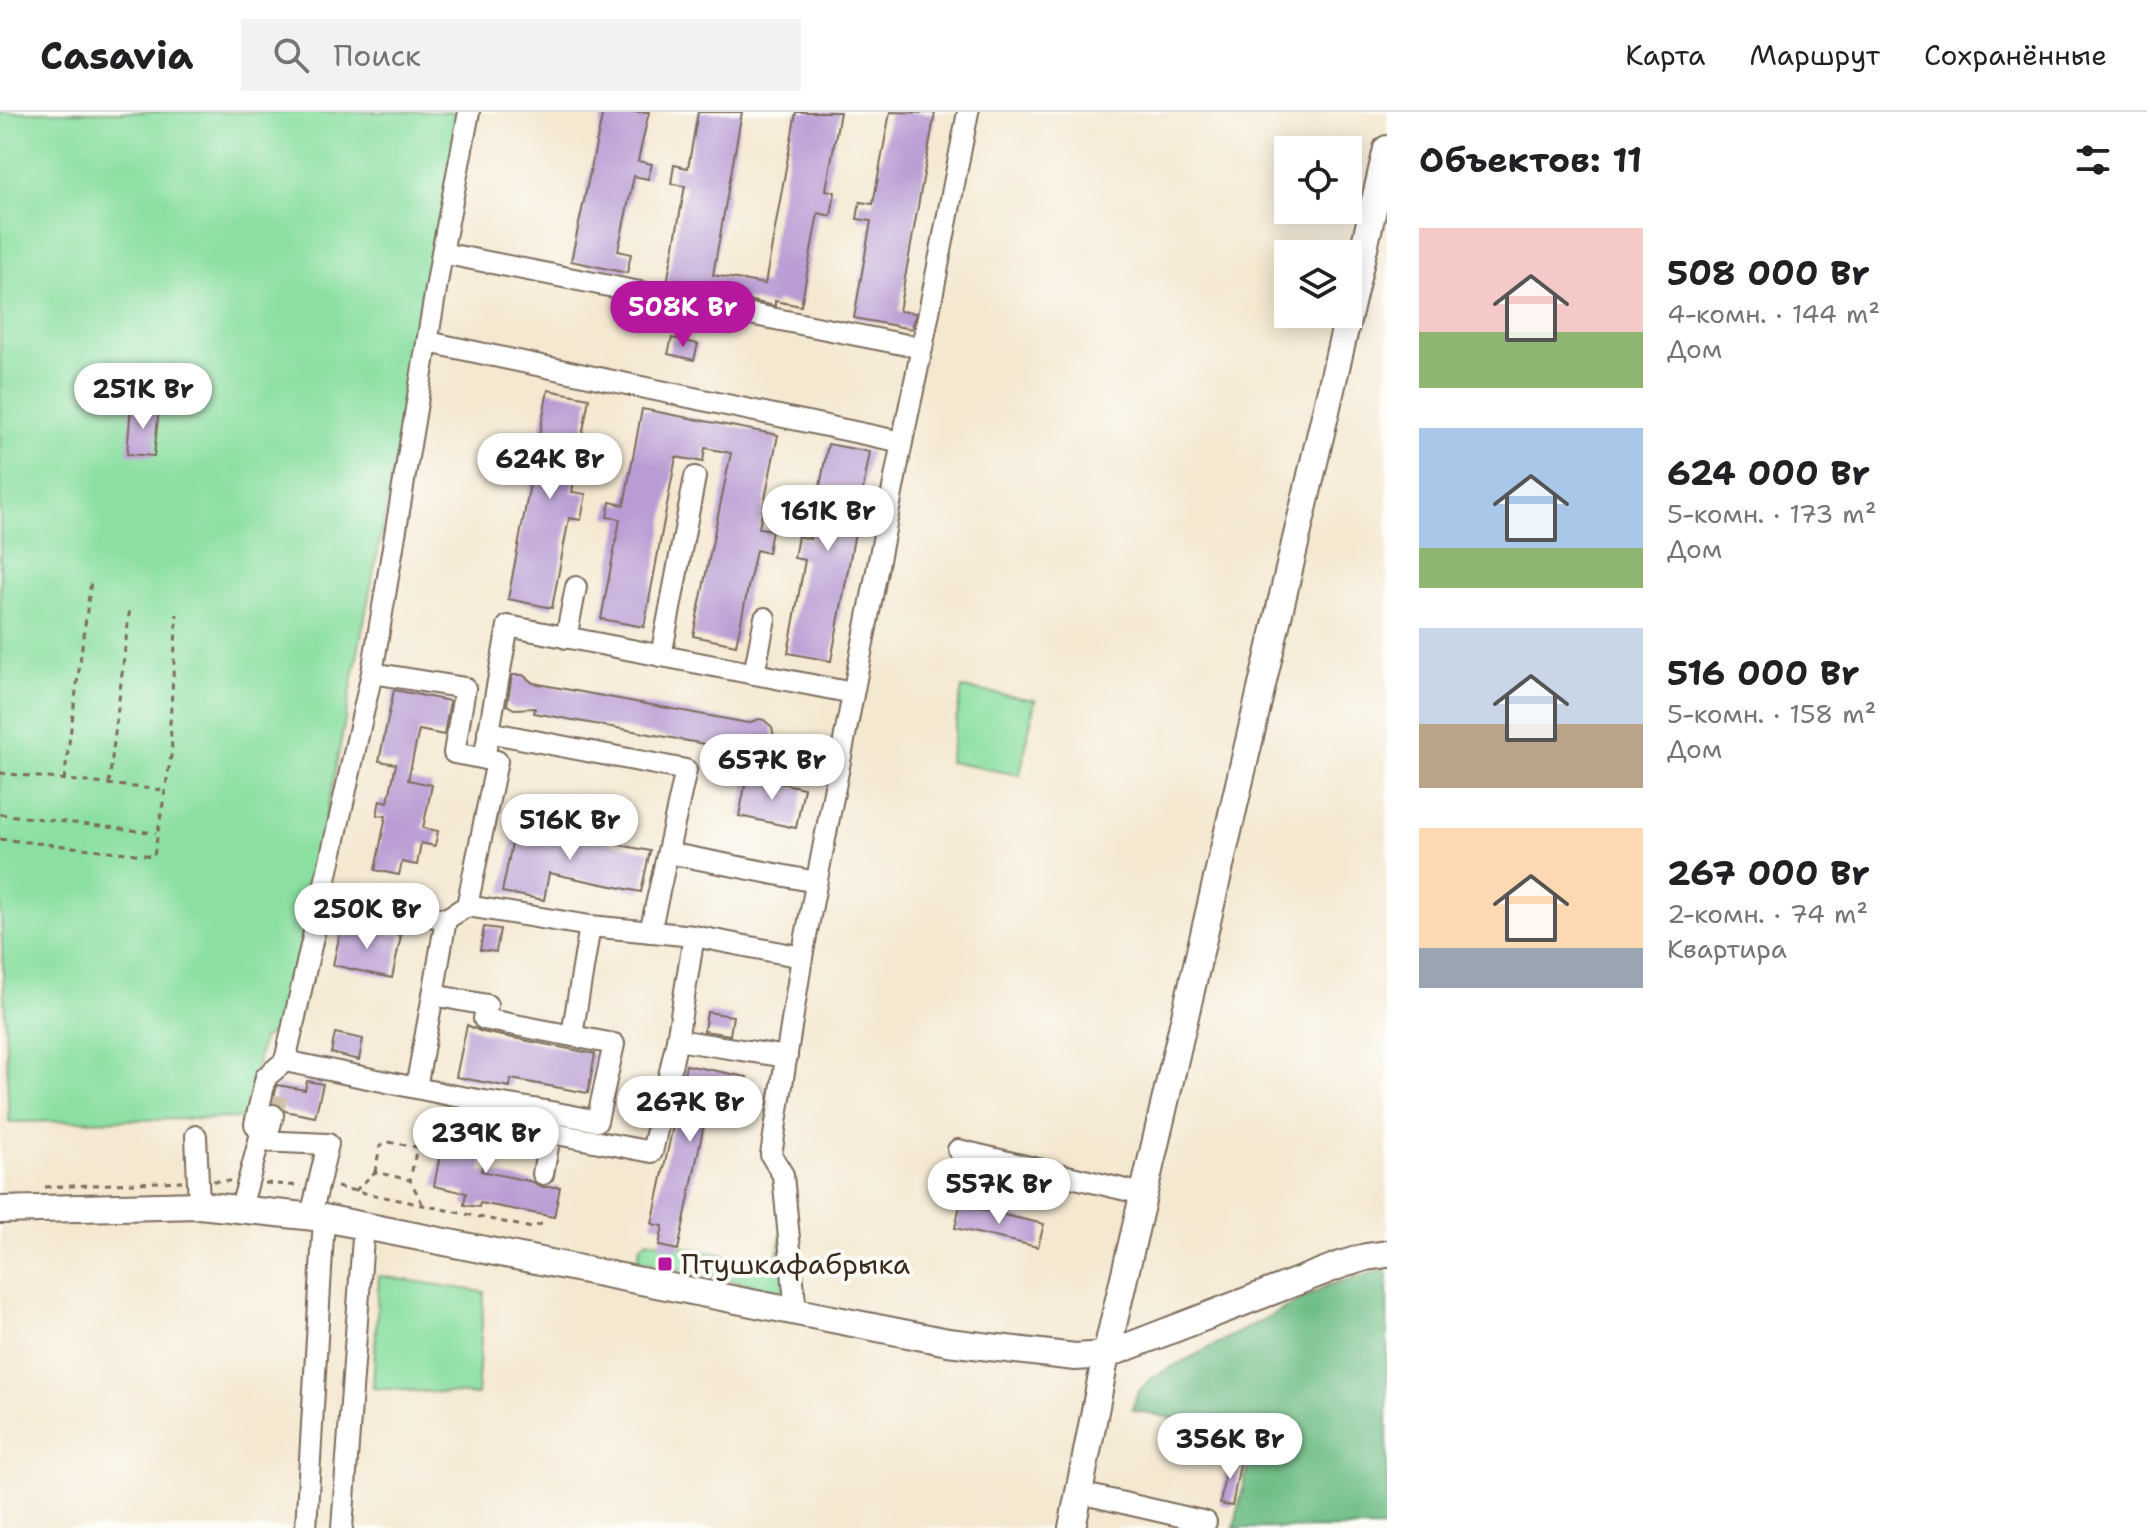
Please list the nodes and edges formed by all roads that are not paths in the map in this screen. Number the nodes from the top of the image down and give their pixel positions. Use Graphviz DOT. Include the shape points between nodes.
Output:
graph roads {
  1 [pos="469,112"];
  2 [pos="968,112"];
  3 [pos="1387,149"];
  4 [pos="442,253"];
  5 [pos="428,342"];
  6 [pos="922,348"];
  7 [pos="902,442"];
  8 [pos="695,477"];
  9 [pos="576,587"];
  10 [pos="765,618"];
  11 [pos="566,638"];
  12 [pos="661,656"];
  13 [pos="372,673"];
  14 [pos="754,674"];
  15 [pos="853,693"];
  16 [pos="488,732"];
  17 [pos="484,759"];
  18 [pos="668,853"];
  19 [pos="816,882"];
  20 [pos="322,897"];
  21 [pos="467,906"];
  22 [pos="446,919"];
  23 [pos="590,926"];
  24 [pos="650,932"];
  25 [pos="694,936"];
  26 [pos="802,957"];
  27 [pos="433,995"];
  28 [pos="572,1035"];
  29 [pos="677,1040"];
  30 [pos="787,1057"];
  31 [pos="281,1072"];
  32 [pos="416,1088"];
  33 [pos="554,1111"];
  34 [pos="273,1115"];
  35 [pos="551,1133"];
  36 [pos="196,1136"];
  37 [pos="260,1137"];
  38 [pos="958,1150"];
  39 [pos="543,1174"];
  40 [pos="1143,1194"];
  41 [pos="199,1205"];
  42 [pos="241,1208"];
  43 [pos="0,1210"];
  44 [pos="318,1217"];
  45 [pos="364,1224"];
  46 [pos="1387,1254"];
  47 [pos="796,1313"];
  48 [pos="1106,1355"];
  49 [pos="1080,1493"];
  50 [pos="1206,1522"];
  51 [pos="306,1528"];
  52 [pos="342,1528"];
  53 [pos="1072,1528"];
  1 -- 4 [label="street"];
  2 -- 6 [label="street"];
  3 -- 40 [label="main road"];
  4 -- 5 [label="street"];
  4 -- 6 [label="street"];
  5 -- 7 [label="street"];
  5 -- 13 [label="street"];
  6 -- 7 [label="street"];
  7 -- 15 [label="street"];
  8 -- 12 [label="street"];
  9 -- 11 [label="street"];
  10 -- 14 [label="street"];
  11 -- 12 [label="street"];
  11 -- 16 [label="street" via="508,626"];
  12 -- 14 [label="street"];
  13 -- 17 [label="street" via="465,688 454,753"];
  13 -- 20 [label="street"];
  14 -- 15 [label="street"];
  15 -- 19 [label="street"];
  16 -- 17 [label="street"];
  16 -- 18 [label="street" via="686,770"];
  17 -- 21 [label="street" via="497,761"];
  18 -- 19 [label="street"];
  18 -- 24 [label="street"];
  19 -- 26 [label="street"];
  20 -- 22 [label="street"];
  20 -- 31 [label="street"];
  21 -- 22 [label="street"];
  21 -- 23 [label="street"];
  22 -- 27 [label="street"];
  23 -- 24 [label="street"];
  23 -- 28 [label="street"];
  24 -- 25 [label="street"];
  25 -- 26 [label="street"];
  25 -- 29 [label="street"];
  26 -- 30 [label="street"];
  27 -- 28 [label="street" via="487,1005 484,1019"];
  27 -- 32 [label="street"];
  28 -- 33 [label="street" via="614,1044 597,1121"];
  29 -- 30 [label="street"];
  29 -- 35 [label="street" via="652,1152"];
  30 -- 47 [label="street" via="771,1155 783,1175"];
  31 -- 32 [label="street"];
  31 -- 37 [label="street" via="266,1077 255,1124"];
  32 -- 33 [label="street"];
  33 -- 35 [label="street"];
  34 -- 37 [label="street"];
  35 -- 39 [label="street"];
  36 -- 41 [label="street"];
  37 -- 42 [label="street"];
  37 -- 44 [label="street" via="328,1144"];
  38 -- 40 [label="street"];
  40 -- 48 [label="main road"];
  41 -- 42 [label="main road"];
  41 -- 43 [label="main road"];
  42 -- 44 [label="main road"];
  44 -- 45 [label="main road"];
  44 -- 51 [label="street"];
  45 -- 47 [label="main road"];
  45 -- 52 [label="street"];
  46 -- 48 [label="main road" via="1340,1265"];
  47 -- 48 [label="main road" via="948,1342 1075,1357"];
  48 -- 49 [label="main road"];
  49 -- 50 [label="street"];
  49 -- 53 [label="main road"];
}
